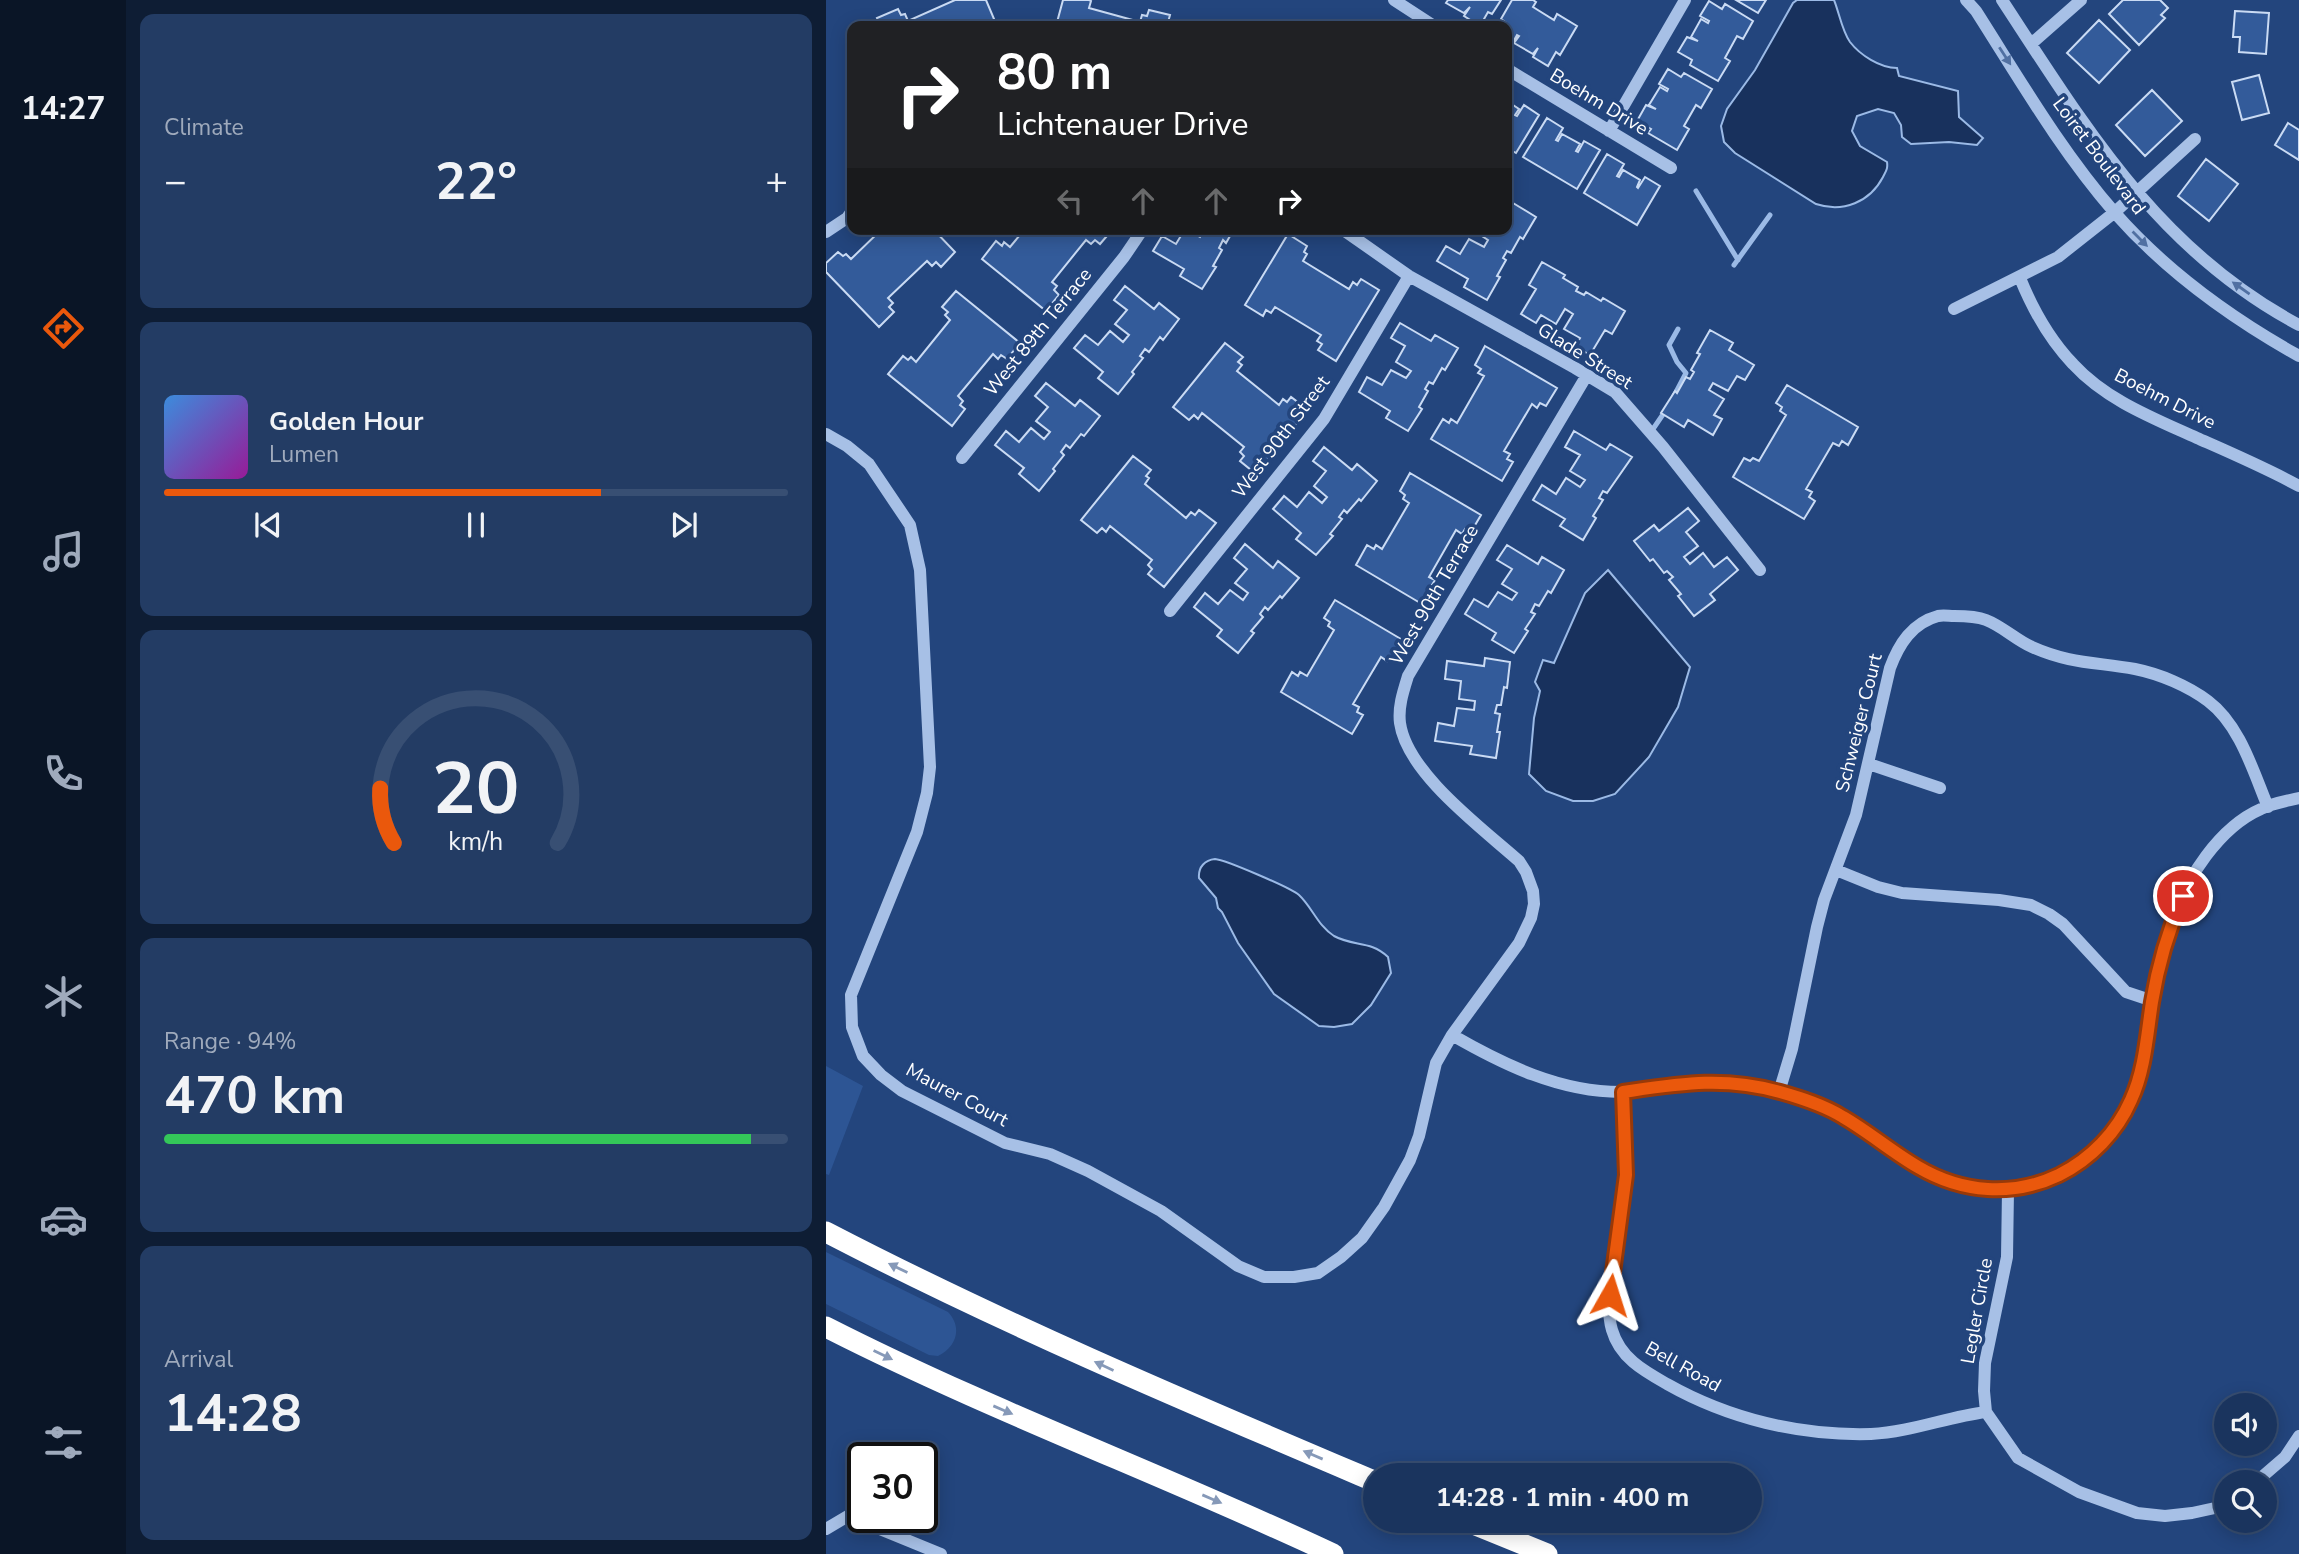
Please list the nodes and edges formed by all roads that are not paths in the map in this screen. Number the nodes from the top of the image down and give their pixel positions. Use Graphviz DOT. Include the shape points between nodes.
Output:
graph roads {
  1 [pos="1394,0"];
  2 [pos="1966,0"];
  3 [pos="2002,0"];
  4 [pos="2081,0"];
  5 [pos="1680,2"];
  6 [pos="1426,21"];
  7 [pos="2031,44"];
  8 [pos="1512,72"];
  9 [pos="1609,131"];
  10 [pos="2195,139"];
  11 [pos="1671,168"];
  12 [pos="2136,193"];
  13 [pos="2115,212"];
  14 [pos="847,218"];
  15 [pos="826,232"];
  16 [pos="1139,235"];
  17 [pos="1351,235"];
  18 [pos="1409,276"];
  19 [pos="2020,278"];
  20 [pos="1954,309"];
  21 [pos="2299,325"];
  22 [pos="2299,356"];
  23 [pos="1587,375"];
  24 [pos="826,434"];
  25 [pos="962,458"];
  26 [pos="2299,486"];
  27 [pos="1760,570"];
  28 [pos="1170,611"];
  29 [pos="1869,764"];
  30 [pos="1940,788"];
  31 [pos="2299,798"];
  32 [pos="2268,807"];
  33 [pos="1836,870"];
  34 [pos="2152,1001"];
  35 [pos="1452,1035"];
  36 [pos="1623,1092"];
  37 [pos="1779,1092"];
  38 [pos="2008,1190"];
  39 [pos="826,1232"];
  40 [pos="826,1327"];
  41 [pos="1986,1412"];
  42 [pos="2299,1436"];
  43 [pos="2270,1470"];
  44 [pos="1363,1476"];
  45 [pos="2214,1508"];
  46 [pos="826,1529"];
  47 [pos="1495,1533"];
  48 [pos="941,1554"];
  49 [pos="1333,1554"];
  50 [pos="1547,1554"];
  1 -- 6 [label="street"];
  2 -- 13 [label="street, Loiret Boulevard, one-way" via="2069,154"];
  3 -- 7 [label="street, Loiret Boulevard"];
  4 -- 7 [label="street"];
  5 -- 9 [label="street"];
  7 -- 12 [label="street, Loiret Boulevard"];
  8 -- 9 [label="street, Boehm Drive"];
  9 -- 11 [label="street, Boehm Drive"];
  10 -- 12 [label="street"];
  12 -- 13 [label="street"];
  21 -- 12 [label="street, Loiret Boulevard, one-way" via="2197,254"];
  13 -- 19 [label="street" via="2058,257"];
  13 -- 22 [label="street, Loiret Boulevard, one-way" via="2204,295"];
  14 -- 15 [label="street"];
  16 -- 25 [label="street, West 89th Terrace"];
  17 -- 18 [label="street, Glade Street"];
  18 -- 23 [label="street, Glade Street"];
  18 -- 28 [label="street, West 90th Street" via="1324,419"];
  19 -- 20 [label="street"];
  19 -- 26 [label="street, Boehm Drive" via="2033,310 2054,341 2094,384 2155,419"];
  23 -- 27 [label="street, Glade Street" via="1625,401"];
  23 -- 35 [label="street, West 90th Terrace" via="1408,676 1400,704 1402,736 1427,778 1519,862 1533,891 1531,918 1519,943"];
  24 -- 35 [label="street, Maurer Court" via="869,464 889,491 911,525 920,570 930,767 927,793 851,995 852,1027 863,1056 881,1075 902,1091 1005,1143 1050,1154 1130,1194 1238,1266 1264,1277 1294,1277 1318,1273 1341,1257 1362,1238 1384,1207 1410,1160 1436,1063"];
  29 -- 30 [label="street"];
  29 -- 32 [label="street, Schweiger Court" via="1898,647 1908,634 1940,615 1970,616 2053,656 2135,669 2194,692 2222,714 2234,732"];
  29 -- 33 [label="street, Schweiger Court"];
  31 -- 32 [label="street"];
  32 -- 34 [label="street" via="2231,827 2192,877 2165,942"];
  33 -- 34 [label="street" via="1902,893 2031,905 2063,924 2126,992"];
  33 -- 37 [label="street, Schweiger Court" via="1817,927"];
  34 -- 38 [label="street" via="2136,1088 2112,1132 2092,1154 2066,1171 2032,1186"];
  35 -- 36 [label="street" via="1534,1075 1578,1088"];
  36 -- 37 [label="street" via="1689,1082 1728,1082"];
  36 -- 41 [label="street, Bell Road" via="1626,1175 1609,1312 1620,1349 1639,1368 1691,1398 1729,1413 1802,1430 1894,1432"];
  37 -- 38 [label="street" via="1841,1115 1931,1174 1974,1187"];
  38 -- 41 [label="street, Legler Circle" via="2007,1257 1985,1363"];
  44 -- 39 [label="highway, one-way" via="1104,1366"];
  40 -- 49 [label="highway, one-way" via="940,1383"];
  41 -- 45 [label="street" via="2018,1458 2111,1505 2165,1516"];
  42 -- 43 [label="street"];
  46 -- 48 [label="street" via="848,1516"];
  47 -- 50 [label="highway"];
}
